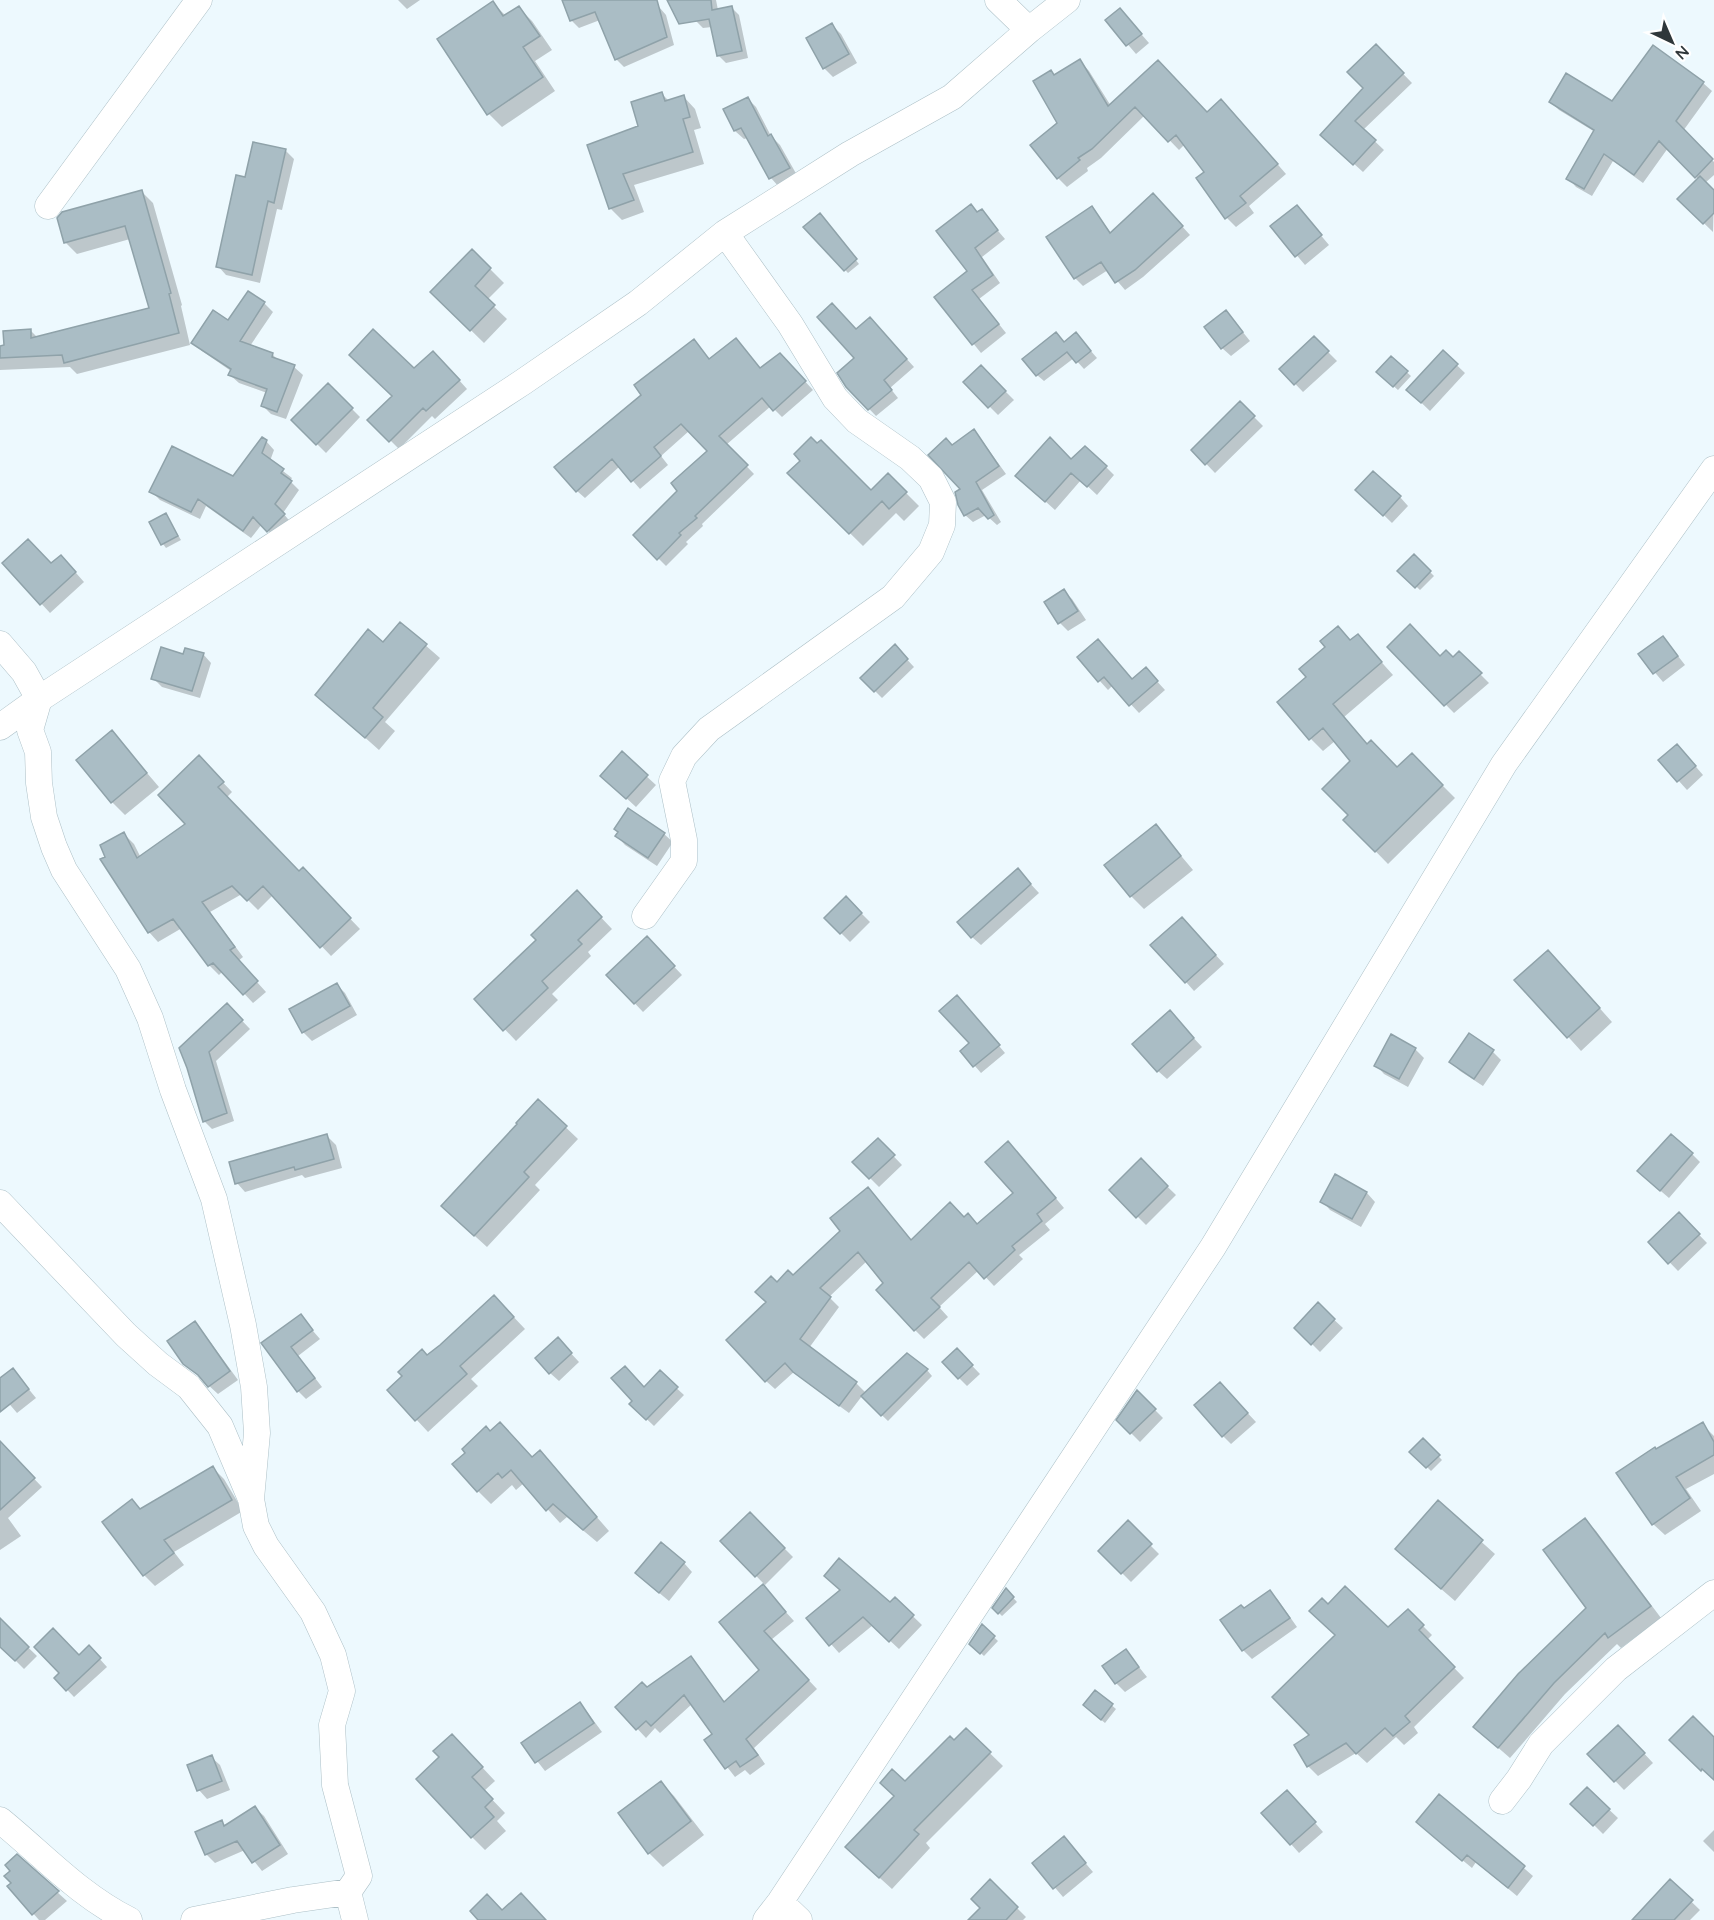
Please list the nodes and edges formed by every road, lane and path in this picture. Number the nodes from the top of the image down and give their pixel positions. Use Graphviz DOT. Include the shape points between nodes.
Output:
graph roads {
  1 [pos="199,0"];
  2 [pos="998,0"];
  3 [pos="1067,0"];
  4 [pos="1029,30"];
  5 [pos="48,206"];
  6 [pos="725,233"];
  7 [pos="1714,469"];
  8 [pos="0,644"];
  9 [pos="39,699"];
  10 [pos="0,727"];
  11 [pos="645,916"];
  12 [pos="0,1203"];
  13 [pos="250,1499"];
  14 [pos="1714,1593"];
  15 [pos="1502,1801"];
  16 [pos="0,1820"];
  17 [pos="348,1892"];
  18 [pos="773,1911"];
  19 [pos="129,1920"];
  20 [pos="194,1920"];
  21 [pos="355,1920"];
  22 [pos="799,1920"];
  1 -- 5 [label="street"];
  2 -- 4 [label="street"];
  3 -- 4 [label="street"];
  4 -- 6 [label="street" via="952,97 850,154"];
  6 -- 9 [label="street" via="638,303 523,382"];
  6 -- 11 [label="street" via="790,324 835,398 931,478 943,502 942,525 931,552 893,597 709,729 684,756 672,781 684,840 684,861"];
  7 -- 18 [label="street" via="1504,764 1213,1247"];
  8 -- 9 [label="street" via="24,672"];
  9 -- 10 [label="street"];
  9 -- 13 [label="street" via="30,730 38,752 44,817 54,847 64,870 128,969 146,1008 213,1199 254,1387 258,1433"];
  12 -- 13 [label="street" via="126,1335 195,1394 220,1426"];
  13 -- 17 [label="street" via="256,1526 266,1546 318,1623 333,1655 342,1691 332,1725 336,1785 359,1876"];
  14 -- 15 [label="street" via="1616,1669 1541,1744"];
  16 -- 19 [label="street" via="63,1876"];
  17 -- 20 [label="street"];
  17 -- 21 [label="street"];
  18 -- 22 [label="street"];
}
